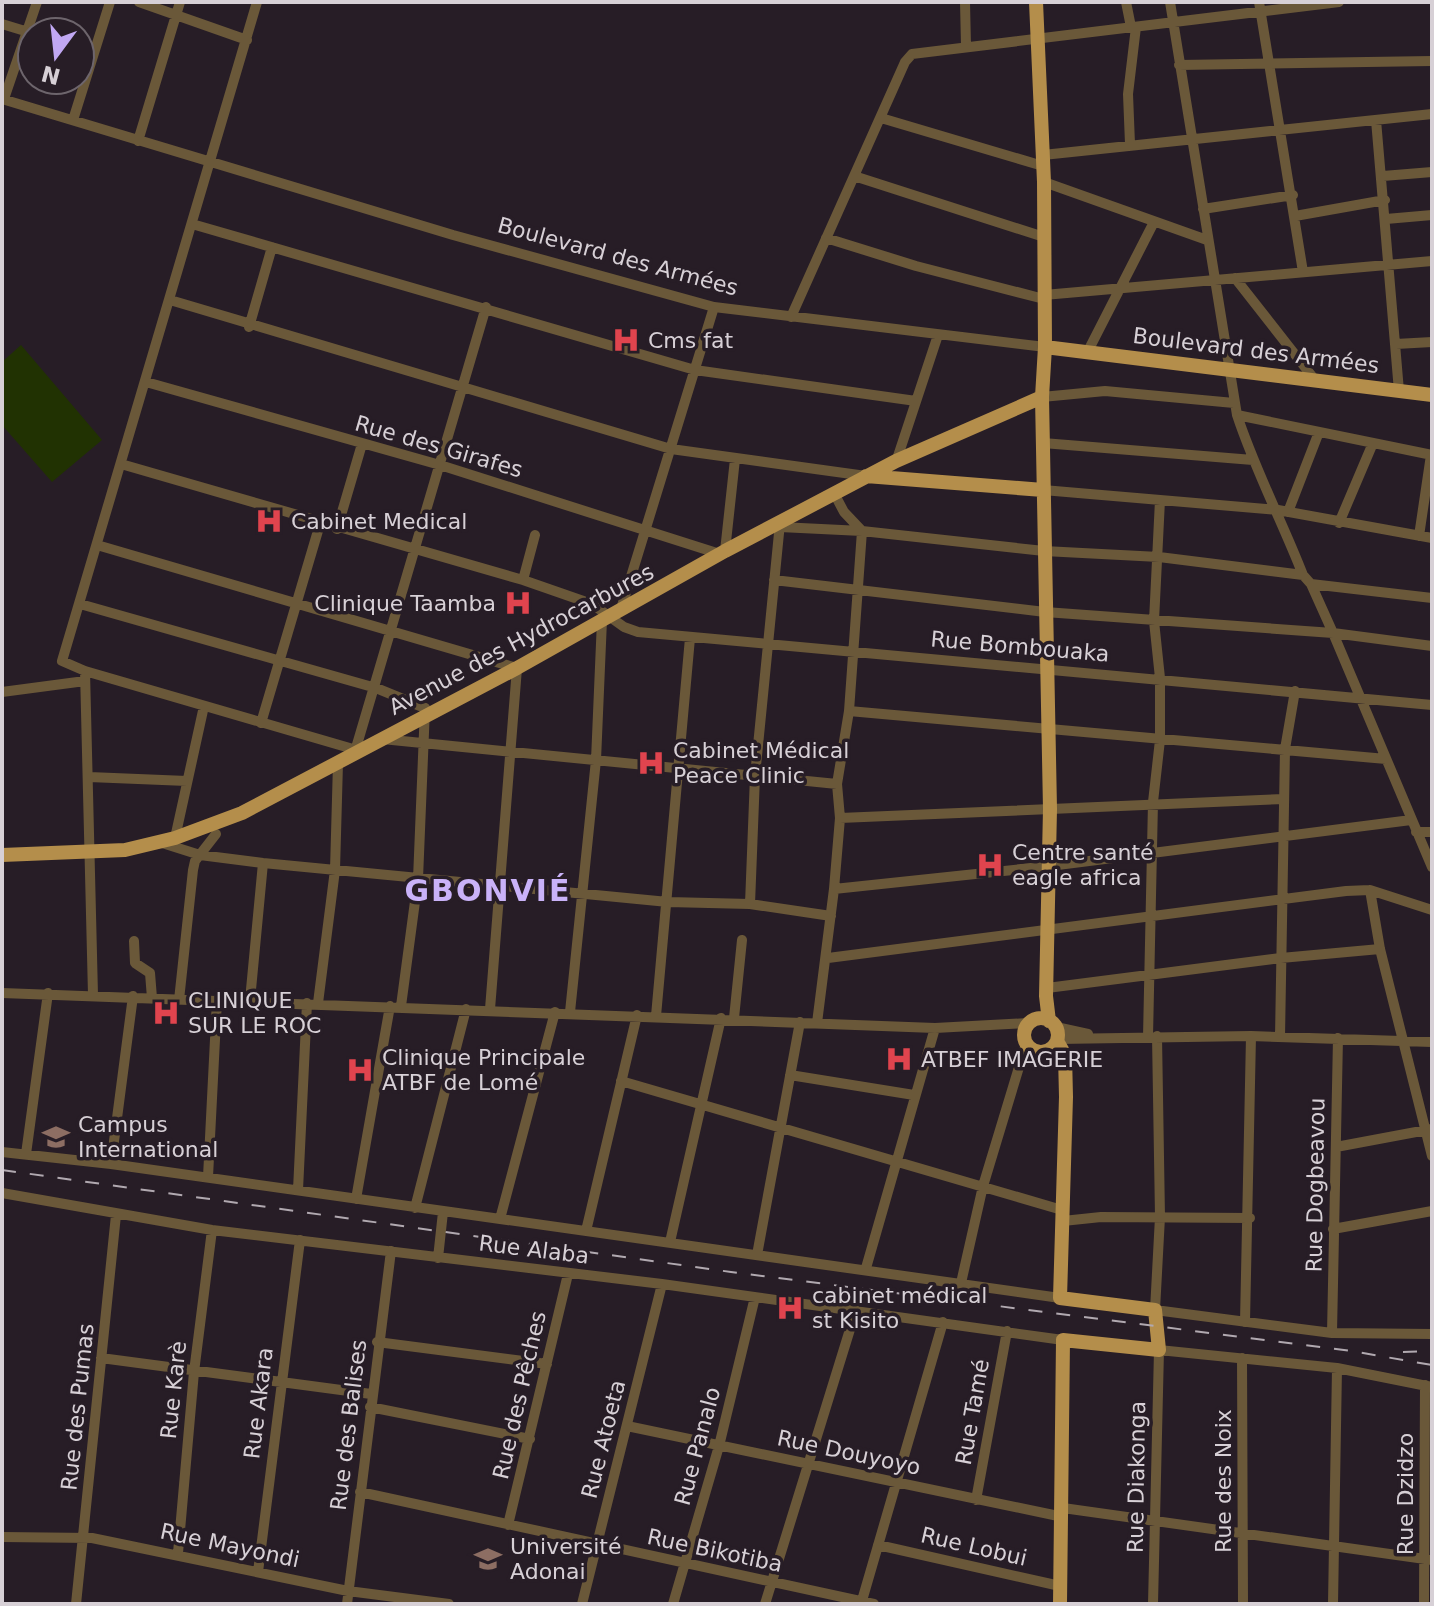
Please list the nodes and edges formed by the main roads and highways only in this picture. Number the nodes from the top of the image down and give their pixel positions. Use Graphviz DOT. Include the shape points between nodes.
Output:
graph roads {
  1 [pos="1036,2"];
  2 [pos="1045,347"];
  3 [pos="1432,395"];
  4 [pos="1042,397"];
  5 [pos="866,476"];
  6 [pos="1043,490"];
  7 [pos="2,855"];
  8 [pos="1047,1029"];
  9 [pos="1032,1047"];
  10 [pos="1065,1072"];
  11 [pos="1060,1604"];
  1 -- 2 [label="main road"];
  2 -- 3 [label="main road, Boulevard des Armées"];
  2 -- 4 [label="main road"];
  4 -- 5 [label="main road, Avenue des Hydrocarbures"];
  4 -- 6 [label="main road"];
  5 -- 6 [label="main road"];
  5 -- 7 [label="main road, Avenue des Hydrocarbures" via="219,827 91,853"];
  6 -- 8 [label="main road" via="1050,809"];
  8 -- 9 [label="main road"];
  8 -- 9 [label="main road" via="1051,1049"];
  8 -- 10 [label="main road" via="1065,1055"];
  9 -- 10 [label="main road" via="1060,1062"];
  10 -- 11 [label="main road" via="1060,1298 1155,1310 1159,1350 1063,1340"];
}
